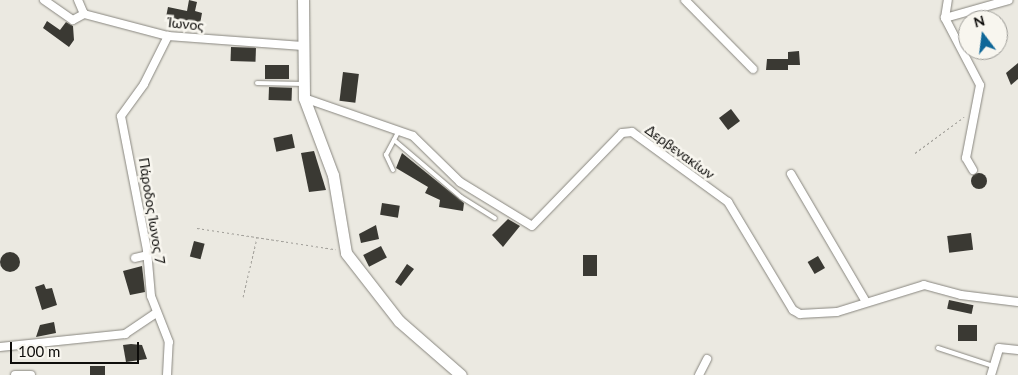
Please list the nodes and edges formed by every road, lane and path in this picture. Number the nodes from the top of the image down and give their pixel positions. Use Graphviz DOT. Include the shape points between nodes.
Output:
graph roads {
  1 [pos="44,0"];
  2 [pos="78,0"];
  3 [pos="303,0"];
  4 [pos="685,0"];
  5 [pos="948,0"];
  6 [pos="1010,0"];
  7 [pos="84,14"];
  8 [pos="945,18"];
  9 [pos="168,36"];
  10 [pos="302,46"];
  11 [pos="753,69"];
  12 [pos="257,83"];
  13 [pos="302,84"];
  14 [pos="304,98"];
  15 [pos="973,116"];
  16 [pos="400,129"];
  17 [pos="394,140"];
  18 [pos="915,153"];
  19 [pos="393,170"];
  20 [pos="973,170"];
  21 [pos="791,174"];
  22 [pos="495,218"];
  23 [pos="197,228"];
  24 [pos="257,237"];
  25 [pos="344,250"];
  26 [pos="148,256"];
  27 [pos="135,258"];
  28 [pos="243,297"];
  29 [pos="865,300"];
  30 [pos="1018,302"];
  31 [pos="155,314"];
  32 [pos="0,347"];
  33 [pos="938,348"];
  34 [pos="1018,350"];
  35 [pos="707,359"];
  36 [pos="994,366"];
  37 [pos="15,375"];
  38 [pos="31,375"];
  39 [pos="167,375"];
  40 [pos="461,375"];
  41 [pos="699,375"];
  42 [pos="991,375"];
  1 -- 7 [label="street, Ίωνος" via="73,20"];
  2 -- 7 [label="street"];
  3 -- 10 [label="main road"];
  4 -- 11 [label="street"];
  5 -- 8 [label="street"];
  6 -- 8 [label="street"];
  7 -- 9 [label="street, Ίωνος"];
  8 -- 15 [label="street" via="980,85"];
  9 -- 10 [label="street, Ίωνος"];
  9 -- 26 [label="street, Πάροδος Ίωνος 7" via="144,84 120,114"];
  10 -- 13 [label="main road"];
  12 -- 13 [label="lane"];
  13 -- 14 [label="main road"];
  14 -- 16 [label="street, Δερβενακίων"];
  14 -- 25 [label="main road" via="333,175"];
  15 -- 18 [label="path" via="960,117"];
  15 -- 20 [label="street" via="966,158"];
  16 -- 17 [label="lane"];
  16 -- 29 [label="street, Δερβενακίων" via="430,148 460,182 532,226 622,133 632,132 728,202 793,310 800,314 825,315"];
  17 -- 19 [label="lane" via="386,155"];
  17 -- 22 [label="lane" via="461,197"];
  21 -- 29 [label="street"];
  23 -- 24 [label="path"];
  24 -- 25 [label="path"];
  24 -- 28 [label="path"];
  25 -- 40 [label="main road" via="399,322"];
  26 -- 27 [label="street"];
  26 -- 31 [label="street, Πάροδος Ίωνος 7"];
  29 -- 30 [label="street, Δερβενακίων" via="924,285 961,296"];
  31 -- 32 [label="street" via="121,335"];
  31 -- 39 [label="street" via="168,337"];
  33 -- 36 [label="lane"];
  34 -- 36 [label="street" via="1001,347"];
  35 -- 41 [label="street"];
  36 -- 42 [label="street"];
  37 -- 38 [label="street"];
}
